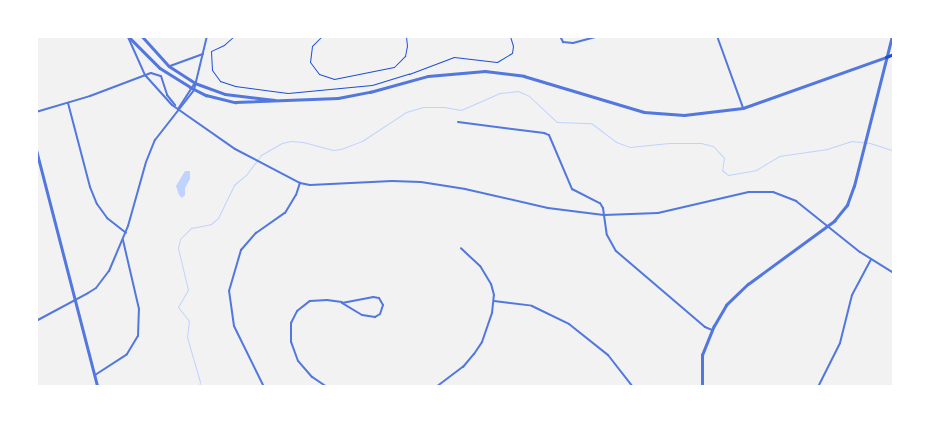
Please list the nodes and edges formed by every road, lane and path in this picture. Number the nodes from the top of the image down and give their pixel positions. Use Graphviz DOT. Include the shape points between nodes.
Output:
graph roads {
  1 [pos="128,36"];
  2 [pos="142,36"];
  3 [pos="223,36"];
  4 [pos="234,36"];
  5 [pos="322,36"];
  6 [pos="406,36"];
  7 [pos="510,36"];
  8 [pos="560,36"];
  9 [pos="599,36"];
  10 [pos="717,36"];
  11 [pos="892,36"];
  12 [pos="207,37"];
  13 [pos="203,54"];
  14 [pos="894,54"];
  15 [pos="886,57"];
  16 [pos="169,66"];
  17 [pos="145,75"];
  18 [pos="195,83"];
  19 [pos="190,87"];
  20 [pos="194,90"];
  21 [pos="276,101"];
  22 [pos="68,102"];
  23 [pos="175,106"];
  24 [pos="743,108"];
  25 [pos="178,109"];
  26 [pos="36,112"];
  27 [pos="458,122"];
  28 [pos="36,148"];
  29 [pos="300,183"];
  30 [pos="604,216"];
  31 [pos="827,226"];
  32 [pos="126,233"];
  33 [pos="123,240"];
  34 [pos="461,248"];
  35 [pos="871,260"];
  36 [pos="894,273"];
  37 [pos="76,300"];
  38 [pos="494,301"];
  39 [pos="342,302"];
  40 [pos="36,321"];
  41 [pos="712,330"];
  42 [pos="95,375"];
  43 [pos="98,387"];
  44 [pos="264,387"];
  45 [pos="327,387"];
  46 [pos="436,387"];
  47 [pos="633,387"];
  48 [pos="702,387"];
  49 [pos="818,387"];
  1 -- 17 [label="street"];
  1 -- 19 [label="street" via="160,68"];
  2 -- 16 [label="street"];
  3 -- 12 [label="street"];
  4 -- 7 [label="path" via="211,51 212,70 217,78 235,86 288,93 372,85 454,57 497,62 512,53"];
  5 -- 6 [label="path" via="312,46 310,62 319,74 334,79 394,66 405,56"];
  8 -- 9 [label="street" via="563,42 574,43"];
  10 -- 24 [label="street"];
  11 -- 15 [label="street"];
  12 -- 13 [label="street"];
  13 -- 16 [label="street"];
  13 -- 18 [label="street"];
  14 -- 15 [label="main road"];
  15 -- 24 [label="street"];
  15 -- 31 [label="street" via="850,199 842,213"];
  16 -- 18 [label="street"];
  17 -- 22 [label="street"];
  17 -- 23 [label="street"];
  17 -- 23 [label="street" via="156,73 162,76"];
  18 -- 19 [label="street"];
  18 -- 20 [label="street"];
  18 -- 21 [label="street" via="225,94"];
  19 -- 20 [label="street"];
  19 -- 25 [label="street"];
  20 -- 21 [label="street" via="235,102"];
  20 -- 25 [label="street"];
  21 -- 24 [label="street" via="338,98 428,76 485,71 524,76 644,112 684,115"];
  22 -- 26 [label="street"];
  22 -- 32 [label="street" via="96,204"];
  23 -- 25 [label="street"];
  25 -- 29 [label="street" via="235,149"];
  25 -- 32 [label="street" via="155,140"];
  27 -- 30 [label="street" via="549,135 568,184 600,202"];
  28 -- 37 [label="street"];
  29 -- 30 [label="street" via="421,182"];
  29 -- 44 [label="street" via="285,213 256,233 241,250 229,291 234,326"];
  30 -- 31 [label="street" via="672,211 763,191 796,201"];
  30 -- 41 [label="street" via="607,235 616,251 704,327"];
  31 -- 35 [label="street"];
  31 -- 41 [label="street" via="736,294"];
  32 -- 33 [label="street"];
  33 -- 37 [label="street" via="104,279"];
  33 -- 42 [label="street" via="139,309 138,336 133,348 121,360"];
  34 -- 38 [label="street" via="486,275"];
  35 -- 36 [label="street"];
  35 -- 49 [label="street" via="852,295 840,343"];
  37 -- 40 [label="street"];
  37 -- 42 [label="street"];
  38 -- 46 [label="street" via="488,329 474,354 463,367"];
  38 -- 47 [label="street" via="532,306 569,324 608,355"];
  39 -- 39 [label="street" via="375,297 382,301 382,310 377,316 370,317"];
  39 -- 45 [label="street" via="310,301 297,310 291,323 291,342 298,361"];
  41 -- 48 [label="street" via="702,356"];
  42 -- 43 [label="street"];
}
